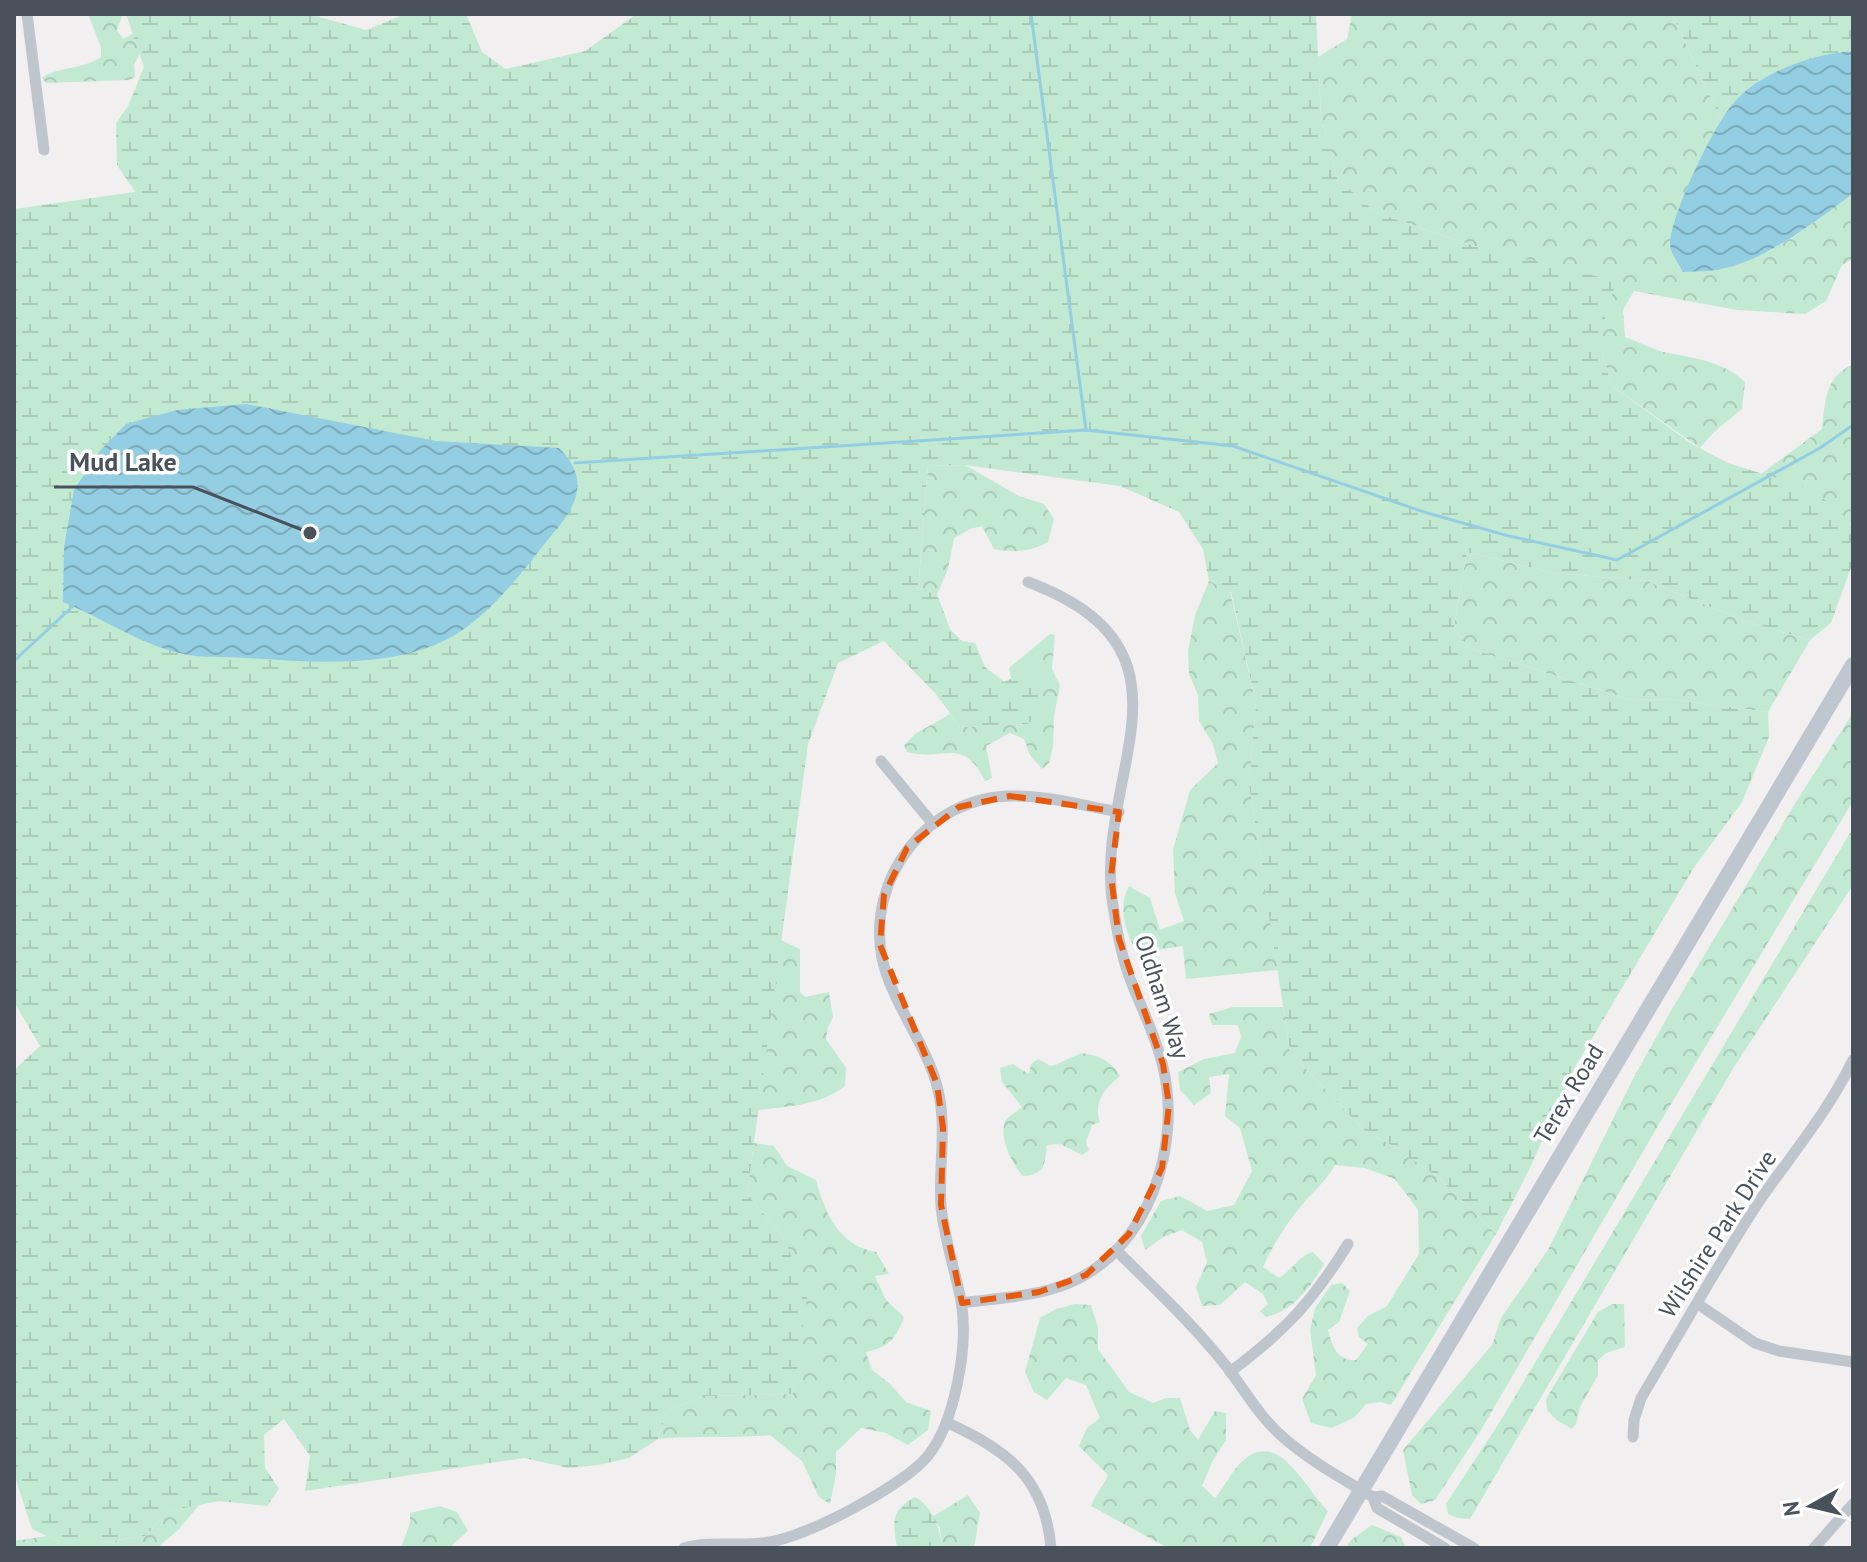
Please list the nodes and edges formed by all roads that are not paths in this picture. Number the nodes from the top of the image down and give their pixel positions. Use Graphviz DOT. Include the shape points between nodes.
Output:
graph roads {
  1 [pos="27,14"];
  2 [pos="44,150"];
  3 [pos="1028,582"];
  4 [pos="1853,665"];
  5 [pos="881,761"];
  6 [pos="1119,812"];
  7 [pos="933,824"];
  8 [pos="1853,1060"];
  9 [pos="1348,1244"];
  10 [pos="1116,1250"];
  11 [pos="962,1303"];
  12 [pos="1698,1304"];
  13 [pos="1853,1362"];
  14 [pos="1230,1372"];
  15 [pos="948,1423"];
  16 [pos="1633,1437"];
  17 [pos="1367,1494"];
  18 [pos="1853,1504"];
  19 [pos="1471,1547"];
  20 [pos="684,1548"];
  21 [pos="1051,1548"];
  22 [pos="1327,1548"];
  23 [pos="1445,1548"];
  24 [pos="1814,1548"];
  1 -- 2 [label="street"];
  3 -- 6 [label="street, Oldham Way" via="1066,598 1096,619 1126,666 1134,716"];
  4 -- 17 [label="main road, Terex Road"];
  5 -- 7 [label="street"];
  6 -- 7 [label="street" via="1010,796 970,803"];
  6 -- 10 [label="street, Oldham Way" via="1111,876 1119,939 1163,1064 1169,1105 1156,1185"];
  7 -- 11 [label="street" via="895,868 881,908 880,945 891,985 937,1084 943,1128 941,1205"];
  8 -- 12 [label="street, Wilshire Park Drive"];
  9 -- 14 [label="street" via="1302,1311"];
  10 -- 11 [label="street, Oldham Way" via="1068,1284"];
  10 -- 14 [label="street"];
  11 -- 15 [label="street" via="961,1352"];
  12 -- 13 [label="street" via="1767,1348"];
  12 -- 16 [label="street, Wilshire Park Drive" via="1641,1398"];
  14 -- 17 [label="street" via="1284,1438"];
  15 -- 20 [label="street" via="909,1474 809,1530 773,1542"];
  15 -- 21 [label="street" via="998,1448 1023,1472 1043,1508"];
  17 -- 19 [label="street" via="1382,1496"];
  17 -- 22 [label="main road, Terex Road"];
  17 -- 23 [label="street" via="1377,1508"];
  18 -- 24 [label="street"];
}
